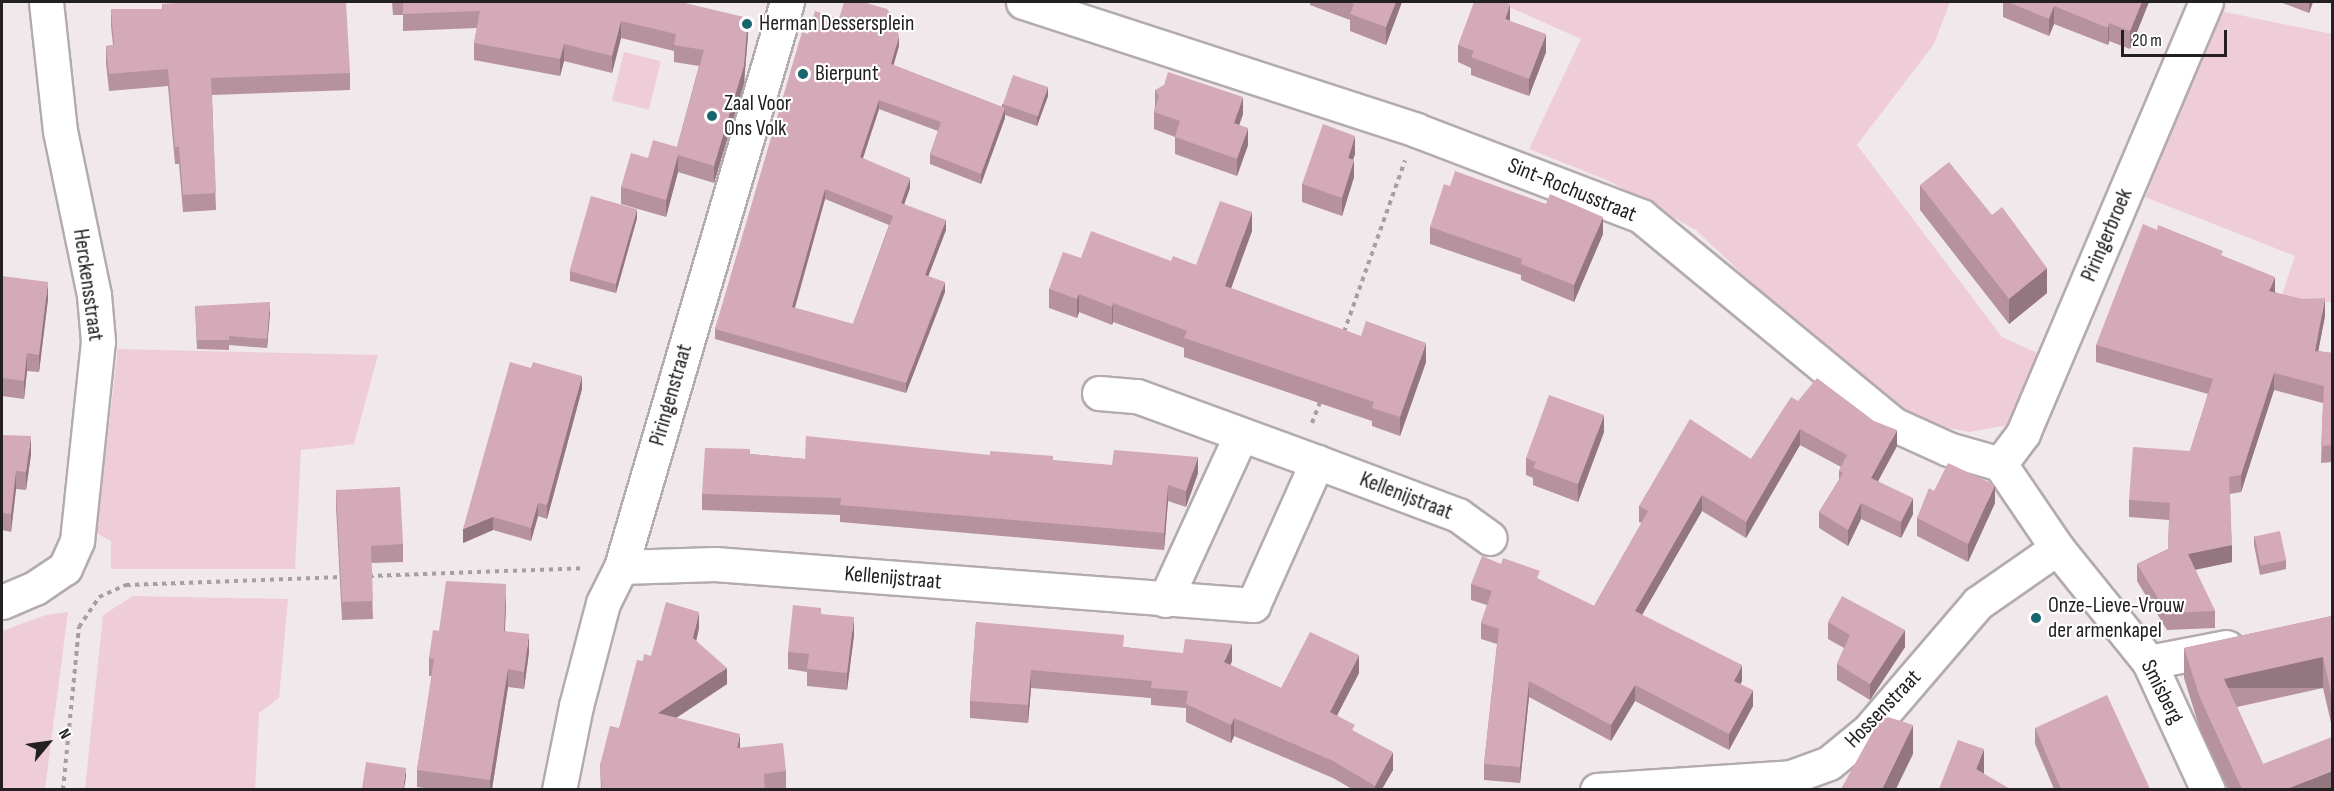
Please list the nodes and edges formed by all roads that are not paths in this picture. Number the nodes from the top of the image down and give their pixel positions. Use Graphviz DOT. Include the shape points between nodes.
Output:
graph roads {
  1 [pos="46,2"];
  2 [pos="787,2"];
  3 [pos="1023,2"];
  4 [pos="2206,2"];
  5 [pos="1099,393"];
  6 [pos="1241,435"];
  7 [pos="1309,459"];
  8 [pos="2000,464"];
  9 [pos="1490,538"];
  10 [pos="2057,548"];
  11 [pos="621,567"];
  12 [pos="1165,600"];
  13 [pos="2,602"];
  14 [pos="2256,640"];
  15 [pos="2149,662"];
  16 [pos="559,789"];
  17 [pos="1597,789"];
  18 [pos="2208,789"];
  1 -- 13 [label="street, Herckensstraat" via="60,131 94,296 98,341 77,542 65,568 36,588"];
  2 -- 11 [label="street, Piringenstraat"];
  3 -- 8 [label="street, Sint-Rochusstraat" via="1416,130 1641,216 1893,424 1948,449"];
  4 -- 8 [label="street, Piringerbroek" via="2024,434"];
  5 -- 6 [label="street, Kellenijstraat" via="1137,396"];
  6 -- 7 [label="street, Kellenijstraat"];
  6 -- 12 [label="street"];
  7 -- 9 [label="street, Kellenijstraat" via="1458,515"];
  7 -- 12 [label="street, Kellenijstraat" via="1253,605"];
  8 -- 10 [label="street"];
  10 -- 15 [label="street, Smisberg"];
  10 -- 17 [label="street, Hossenstraat" via="1978,603 1869,730 1829,763 1791,777"];
  11 -- 12 [label="street, Kellenijstraat" via="715,564"];
  11 -- 16 [label="street, Piringenstraat" via="603,603"];
  14 -- 15 [label="street"];
  15 -- 18 [label="street, Smisberg"];
}
